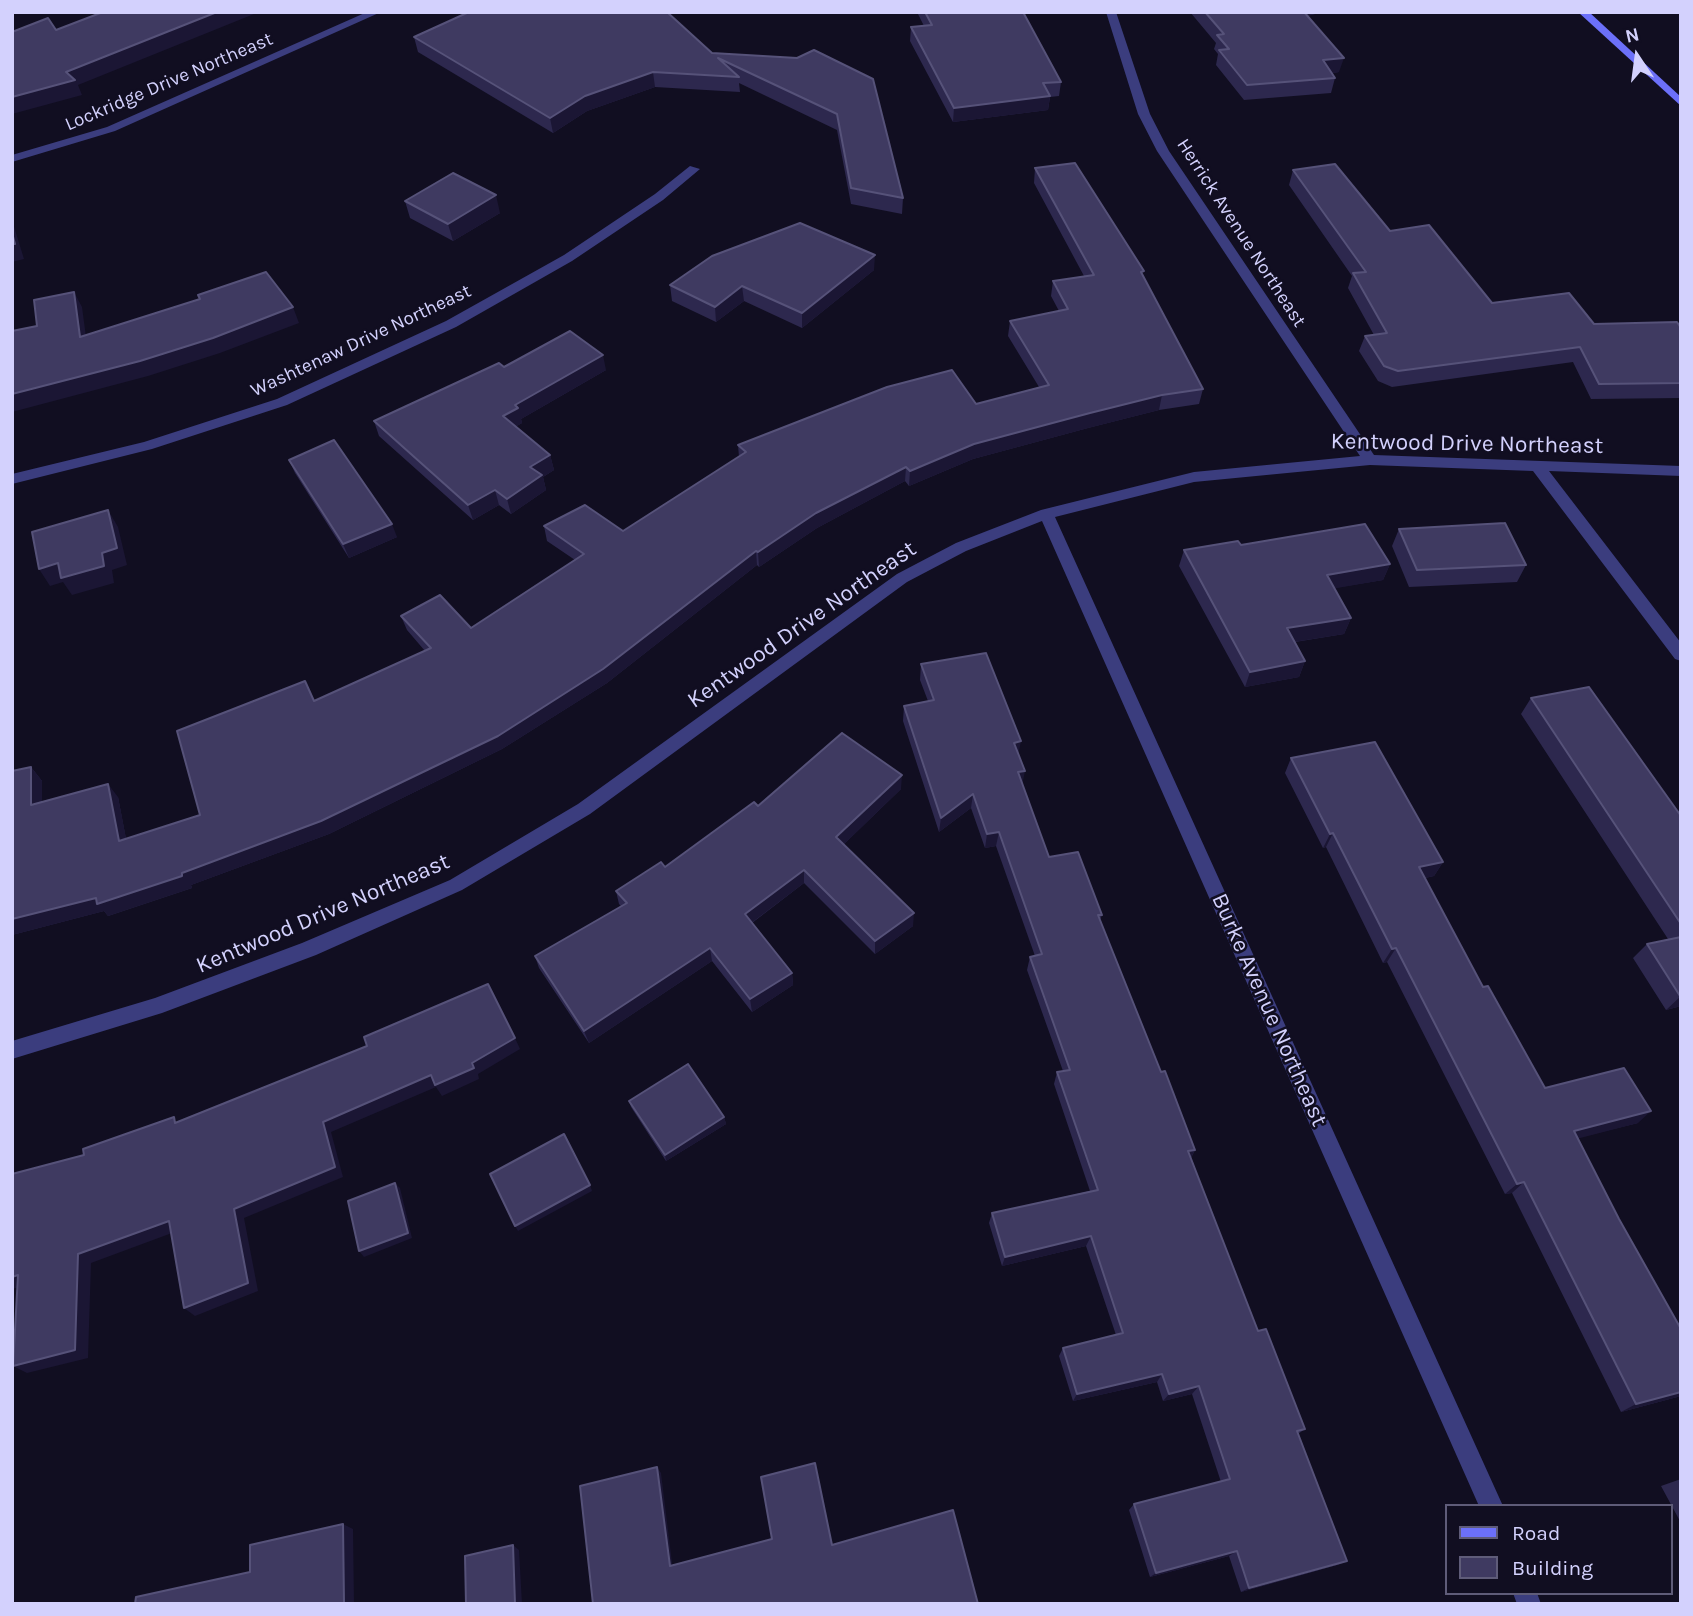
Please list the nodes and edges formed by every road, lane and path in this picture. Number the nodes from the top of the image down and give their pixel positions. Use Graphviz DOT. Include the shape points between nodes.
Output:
graph roads {
  1 [pos="376,12"];
  2 [pos="1111,12"];
  3 [pos="1583,12"];
  4 [pos="1681,103"];
  5 [pos="12,159"];
  6 [pos="694,169"];
  7 [pos="1370,460"];
  8 [pos="1538,467"];
  9 [pos="1681,471"];
  10 [pos="12,479"];
  11 [pos="1046,514"];
  12 [pos="1681,655"];
  13 [pos="12,1050"];
  14 [pos="1490,1504"];
  1 -- 5 [label="street, Lockridge Drive Northeast" via="111,129"];
  2 -- 7 [label="street, Herrick Avenue Northeast" via="1144,114 1163,151"];
  3 -- 4 [label="main road"];
  6 -- 10 [label="street, Washtenaw Drive Northeast" via="568,258 451,324 282,402 147,446"];
  7 -- 8 [label="street, Kentwood Drive Northeast"];
  7 -- 11 [label="street, Kentwood Drive Northeast" via="1194,477"];
  8 -- 9 [label="street, Kentwood Drive Northeast"];
  8 -- 12 [label="street"];
  11 -- 13 [label="street, Kentwood Drive Northeast" via="961,547 902,578 584,809 456,885 296,954 155,1007"];
  11 -- 14 [label="street, Burke Avenue Northeast"];
}
